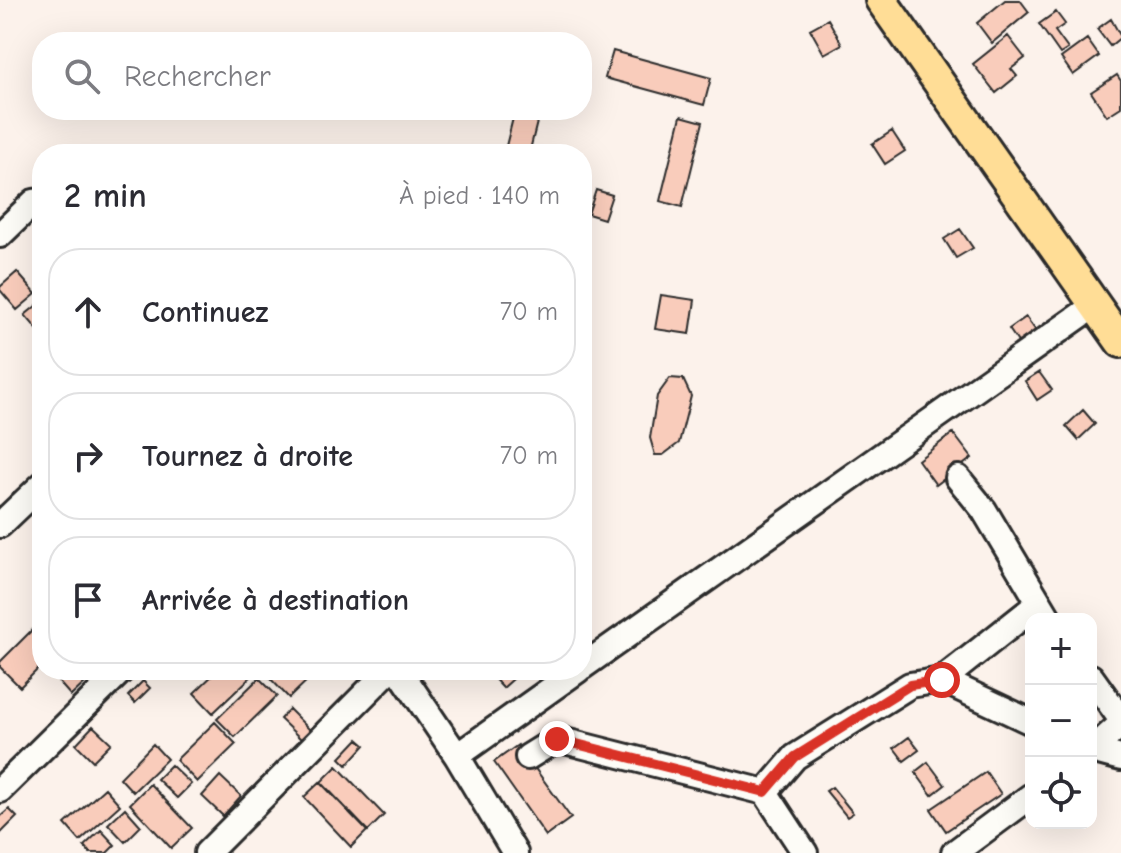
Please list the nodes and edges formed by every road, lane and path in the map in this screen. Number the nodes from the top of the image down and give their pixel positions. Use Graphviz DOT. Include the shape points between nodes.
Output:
graph roads {
  1 [pos="881,0"];
  2 [pos="32,204"];
  3 [pos="0,235"];
  4 [pos="1095,305"];
  5 [pos="1121,342"];
  6 [pos="958,478"];
  7 [pos="32,495"];
  8 [pos="0,525"];
  9 [pos="1044,611"];
  10 [pos="592,660"];
  11 [pos="112,680"];
  12 [pos="379,680"];
  13 [pos="406,680"];
  14 [pos="563,680"];
  15 [pos="942,680"];
  16 [pos="1096,685"];
  17 [pos="1025,719"];
  18 [pos="1121,721"];
  19 [pos="1097,745"];
  20 [pos="1097,752"];
  21 [pos="457,756"];
  22 [pos="528,757"];
  23 [pos="1121,758"];
  24 [pos="0,790"];
  25 [pos="765,792"];
  26 [pos="1025,800"];
  27 [pos="514,852"];
  28 [pos="207,853"];
  29 [pos="805,853"];
  30 [pos="954,853"];
  1 -- 4 [label="main road"];
  2 -- 3 [label="street"];
  4 -- 5 [label="main road"];
  4 -- 10 [label="street"];
  6 -- 9 [label="street" via="984,510"];
  7 -- 8 [label="street"];
  9 -- 15 [label="street"];
  11 -- 24 [label="street"];
  12 -- 28 [label="street"];
  13 -- 21 [label="street"];
  14 -- 21 [label="street"];
  15 -- 17 [label="street"];
  15 -- 25 [label="street" via="910,685 795,757"];
  16 -- 18 [label="street"];
  18 -- 19 [label="street"];
  20 -- 23 [label="street"];
  21 -- 27 [label="street"];
  22 -- 25 [label="street" via="557,739"];
  25 -- 29 [label="street"];
  26 -- 30 [label="street"];
}
